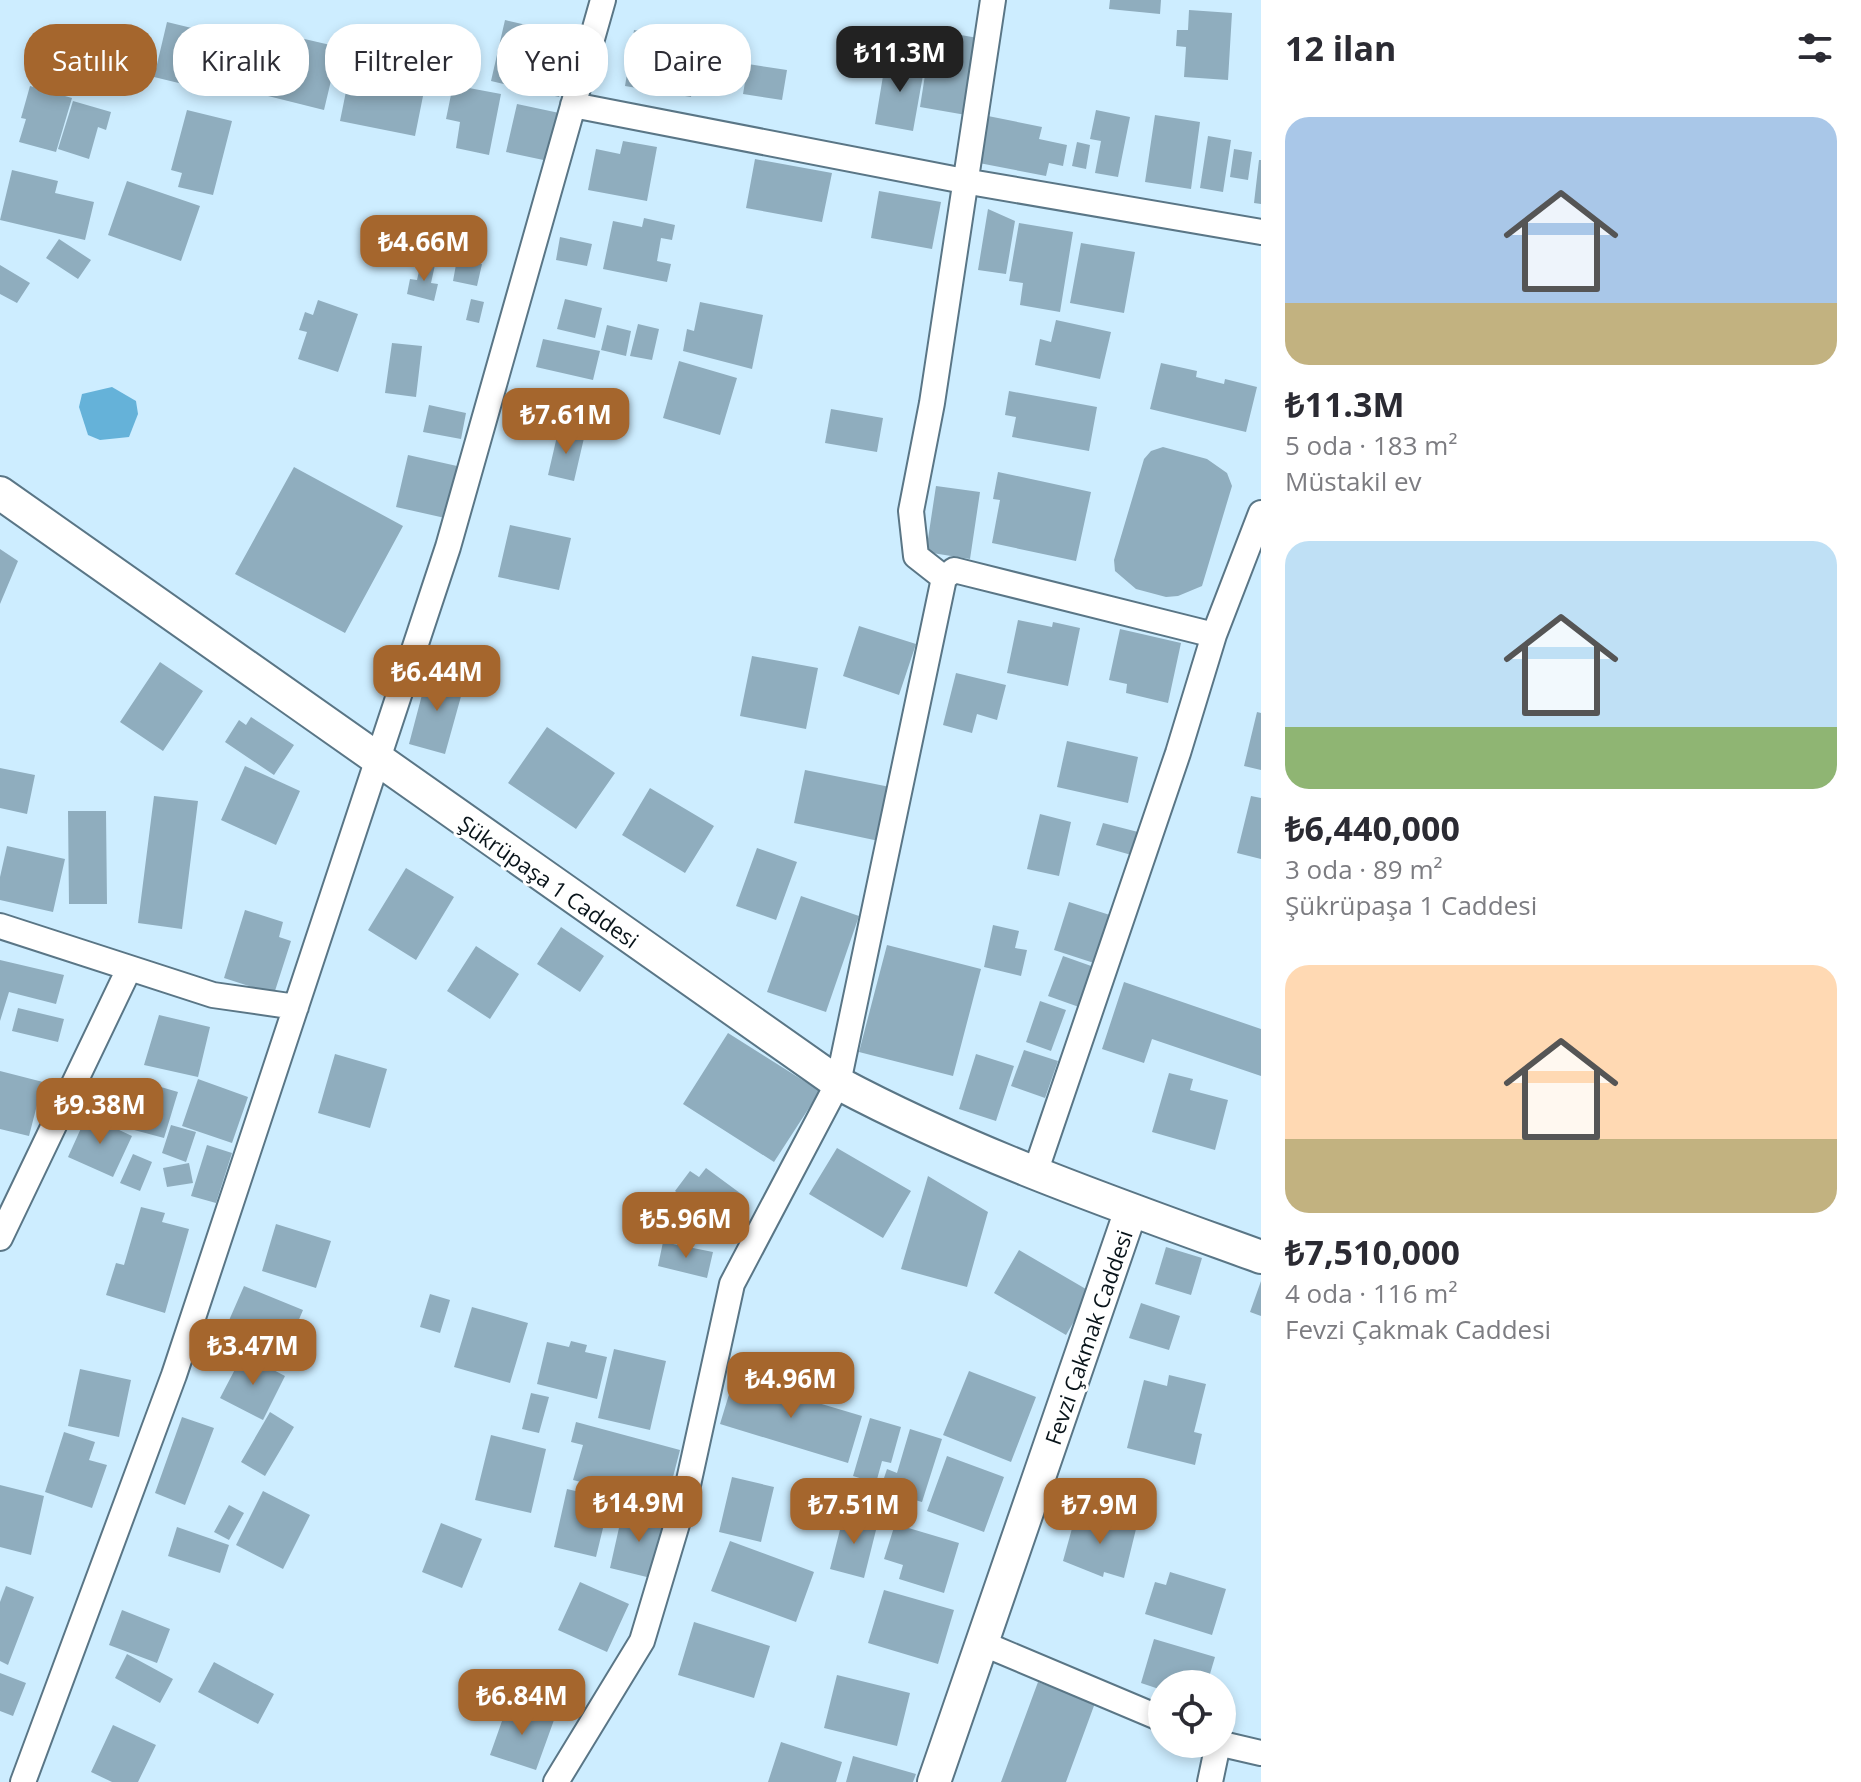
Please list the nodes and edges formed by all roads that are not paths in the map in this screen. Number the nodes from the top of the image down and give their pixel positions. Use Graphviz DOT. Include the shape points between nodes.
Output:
graph roads {
  1 [pos="603,0"];
  2 [pos="993,0"];
  3 [pos="573,105"];
  4 [pos="964,181"];
  5 [pos="1261,232"];
  6 [pos="0,493"];
  7 [pos="1261,513"];
  8 [pos="944,578"];
  9 [pos="1214,635"];
  10 [pos="376,759"];
  11 [pos="0,926"];
  12 [pos="128,971"];
  13 [pos="296,1007"];
  14 [pos="838,1083"];
  15 [pos="1035,1173"];
  16 [pos="1131,1210"];
  17 [pos="0,1238"];
  18 [pos="1261,1257"];
  19 [pos="984,1644"];
  20 [pos="1148,1713"];
  21 [pos="1236,1748"];
  22 [pos="1261,1753"];
  23 [pos="1216,1758"];
  24 [pos="23,1782"];
  25 [pos="556,1782"];
  26 [pos="934,1782"];
  27 [pos="1210,1782"];
  1 -- 3 [label="street"];
  2 -- 4 [label="street"];
  3 -- 4 [label="street"];
  3 -- 10 [label="street" via="448,547"];
  4 -- 5 [label="street"];
  4 -- 8 [label="street" via="911,511 916,556"];
  6 -- 10 [label="main road, Şükrüpaşa 1 Caddesi"];
  7 -- 9 [label="street"];
  8 -- 9 [label="street" via="954,570"];
  8 -- 14 [label="street"];
  9 -- 15 [label="street"];
  10 -- 13 [label="street"];
  10 -- 14 [label="main road, Şükrüpaşa 1 Caddesi"];
  11 -- 12 [label="street"];
  12 -- 13 [label="street" via="213,995"];
  12 -- 17 [label="street"];
  13 -- 24 [label="street" via="174,1375"];
  14 -- 15 [label="main road, Şükrüpaşa 1 Caddesi"];
  14 -- 25 [label="street" via="732,1284 686,1494 642,1641"];
  15 -- 16 [label="main road, Şükrüpaşa 1 Caddesi"];
  16 -- 18 [label="main road, Şükrüpaşa 1 Caddesi"];
  16 -- 19 [label="main road, Fevzi Çakmak Caddesi"];
  19 -- 20 [label="street"];
  19 -- 26 [label="main road, Fevzi Çakmak Caddesi"];
  21 -- 22 [label="street"];
  23 -- 27 [label="street"];
}
